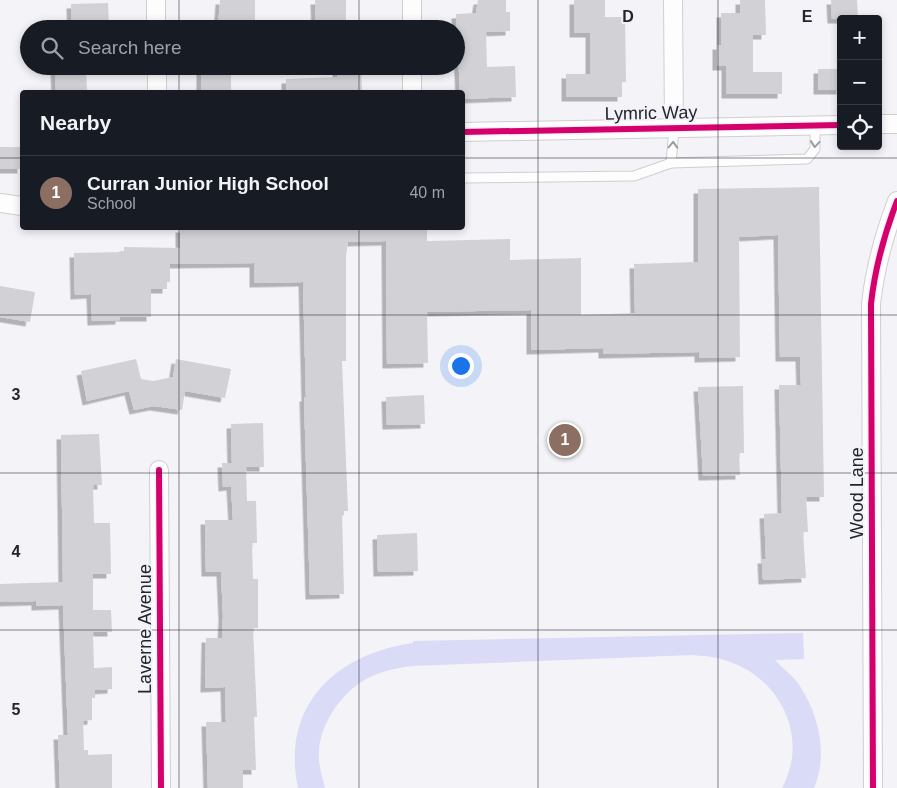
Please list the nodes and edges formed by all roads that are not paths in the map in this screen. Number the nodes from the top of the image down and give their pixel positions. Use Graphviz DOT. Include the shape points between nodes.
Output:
graph roads {
  1 [pos="156,0"];
  2 [pos="412,0"];
  3 [pos="673,0"];
  4 [pos="156,20"];
  5 [pos="412,20"];
  6 [pos="157,75"];
  7 [pos="412,75"];
  8 [pos="157,90"];
  9 [pos="412,90"];
  10 [pos="882,124"];
  11 [pos="897,124"];
  12 [pos="815,125"];
  13 [pos="837,125"];
  14 [pos="674,128"];
  15 [pos="465,132"];
  16 [pos="671,162"];
  17 [pos="465,178"];
  18 [pos="897,201"];
  19 [pos="0,203"];
  20 [pos="20,206"];
  21 [pos="158,470"];
  22 [pos="161,788"];
  23 [pos="873,788"];
  1 -- 4 [label="street"];
  2 -- 5 [label="street"];
  3 -- 14 [label="street"];
  6 -- 8 [label="street"];
  7 -- 9 [label="street"];
  10 -- 11 [label="street"];
  12 -- 13 [label="street, Lymric Way"];
  12 -- 14 [label="street, Lymric Way"];
  12 -- 16 [label="lane, one-way" via="815,149 808,159"];
  14 -- 15 [label="street, Lymric Way"];
  16 -- 14 [label="lane, one-way"];
  16 -- 17 [label="lane" via="634,176"];
  18 -- 23 [label="street, Wood Lane" via="882,238 870,304"];
  19 -- 20 [label="street"];
  21 -- 22 [label="street, Laverne Avenue"];
}
